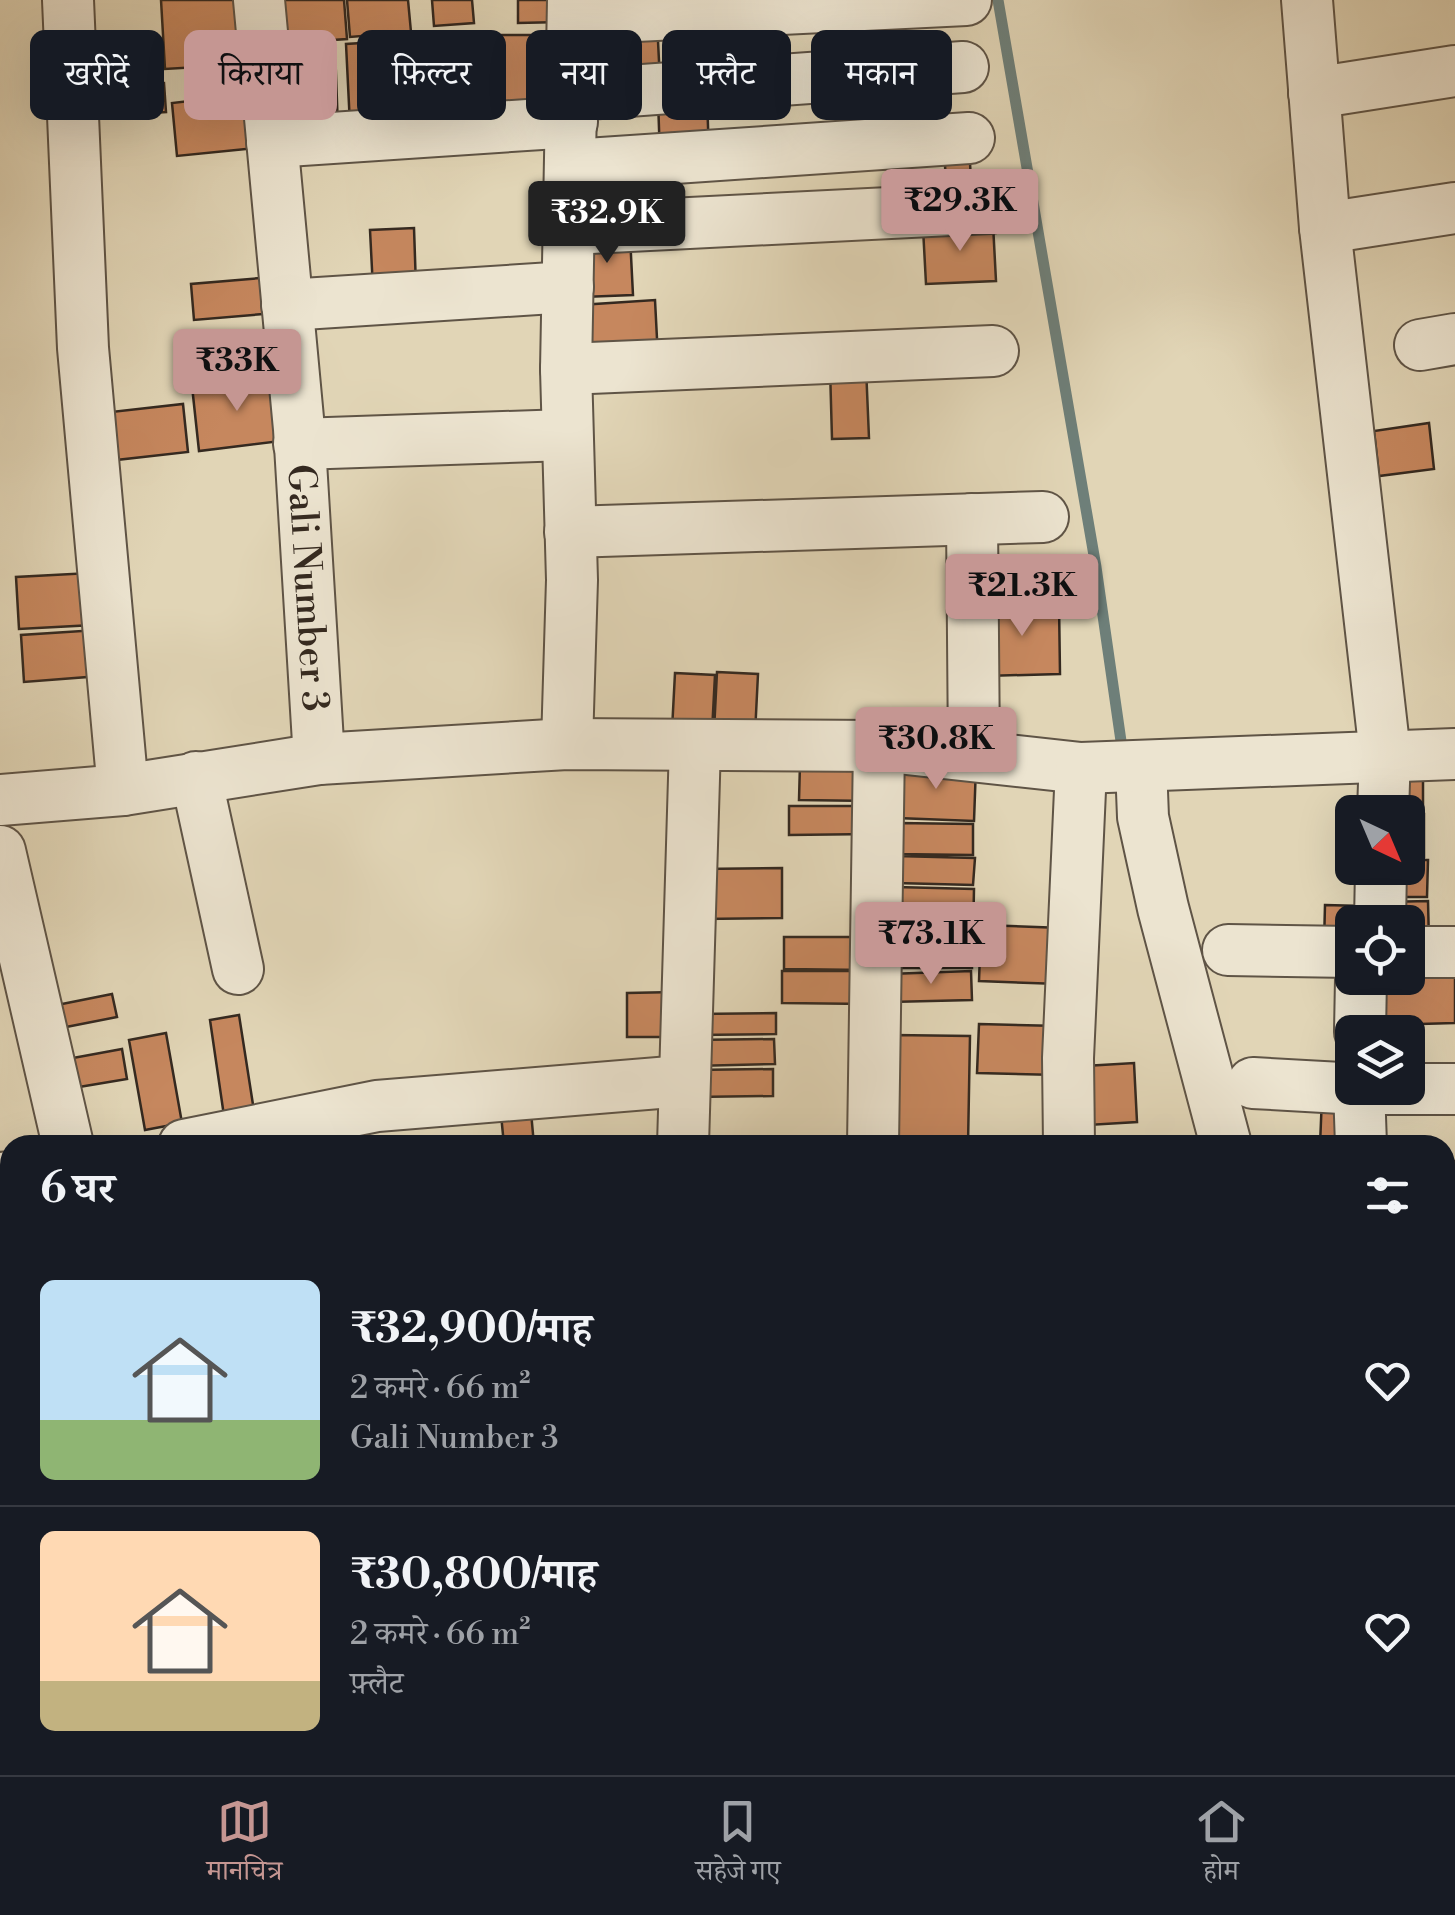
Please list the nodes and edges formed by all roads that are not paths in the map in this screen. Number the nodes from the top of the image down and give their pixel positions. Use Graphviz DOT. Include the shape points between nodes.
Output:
graph roads {
  1 [pos="68,0"];
  2 [pos="259,0"];
  3 [pos="966,0"];
  4 [pos="1307,0"];
  5 [pos="574,10"];
  6 [pos="962,67"];
  7 [pos="1455,71"];
  8 [pos="1314,93"];
  9 [pos="572,127"];
  10 [pos="969,138"];
  11 [pos="272,142"];
  12 [pos="990,208"];
  13 [pos="1455,208"];
  14 [pos="1325,228"];
  15 [pos="570,229"];
  16 [pos="568,287"];
  17 [pos="287,305"];
  18 [pos="992,351"];
  19 [pos="566,369"];
  20 [pos="566,435"];
  21 [pos="299,444"];
  22 [pos="1042,517"];
  23 [pos="972,520"];
  24 [pos="570,532"];
  25 [pos="567,744"];
  26 [pos="695,746"];
  27 [pos="880,746"];
  28 [pos="1385,754"];
  29 [pos="1455,754"];
  30 [pos="974,755"];
  31 [pos="319,759"];
  32 [pos="1117,766"];
  33 [pos="196,777"];
  34 [pos="123,790"];
  35 [pos="1384,795"];
  36 [pos="0,800"];
  37 [pos="0,851"];
  38 [pos="1228,950"];
  39 [pos="1335,952"];
  40 [pos="1425,952"];
  41 [pos="1455,952"];
  42 [pos="238,969"];
  43 [pos="684,1082"];
  44 [pos="1253,1083"];
  45 [pos="1335,1087"];
  46 [pos="1425,1089"];
  47 [pos="1455,1089"];
  48 [pos="1360,1105"];
  49 [pos="66,1135"];
  50 [pos="233,1135"];
  51 [pos="683,1135"];
  52 [pos="872,1135"];
  53 [pos="1069,1135"];
  54 [pos="1223,1135"];
  55 [pos="1361,1135"];
  1 -- 34 [label="street" via="82,348"];
  2 -- 11 [label="street, Gali Number 3"];
  3 -- 5 [label="street"];
  4 -- 8 [label="street"];
  5 -- 9 [label="street"];
  6 -- 9 [label="street"];
  7 -- 8 [label="street"];
  8 -- 14 [label="street"];
  9 -- 10 [label="street"];
  9 -- 11 [label="street"];
  9 -- 15 [label="street"];
  11 -- 17 [label="street, Gali Number 3"];
  12 -- 15 [label="street"];
  13 -- 14 [label="street"];
  14 -- 28 [label="street"];
  15 -- 16 [label="street"];
  16 -- 17 [label="street"];
  16 -- 19 [label="street"];
  17 -- 21 [label="street, Gali Number 3"];
  18 -- 19 [label="street"];
  19 -- 20 [label="street"];
  20 -- 21 [label="street"];
  20 -- 24 [label="street"];
  21 -- 31 [label="street, Gali Number 3"];
  22 -- 23 [label="street"];
  23 -- 24 [label="street"];
  23 -- 30 [label="street"];
  24 -- 25 [label="street"];
  25 -- 26 [label="street"];
  25 -- 31 [label="street"];
  26 -- 27 [label="street"];
  26 -- 43 [label="street"];
  27 -- 30 [label="street"];
  27 -- 52 [label="street"];
  28 -- 29 [label="street"];
  28 -- 32 [label="street"];
  28 -- 35 [label="street"];
  30 -- 32 [label="street"];
  31 -- 33 [label="street"];
  32 -- 53 [label="street" via="1068,1058"];
  32 -- 54 [label="street" via="1144,817"];
  33 -- 34 [label="street"];
  33 -- 42 [label="street"];
  34 -- 36 [label="street"];
  37 -- 49 [label="street"];
  38 -- 39 [label="street"];
  40 -- 41 [label="street"];
  43 -- 50 [label="street" via="376,1106"];
  43 -- 51 [label="street"];
  44 -- 45 [label="street"];
  46 -- 47 [label="street"];
  48 -- 55 [label="street"];
}
